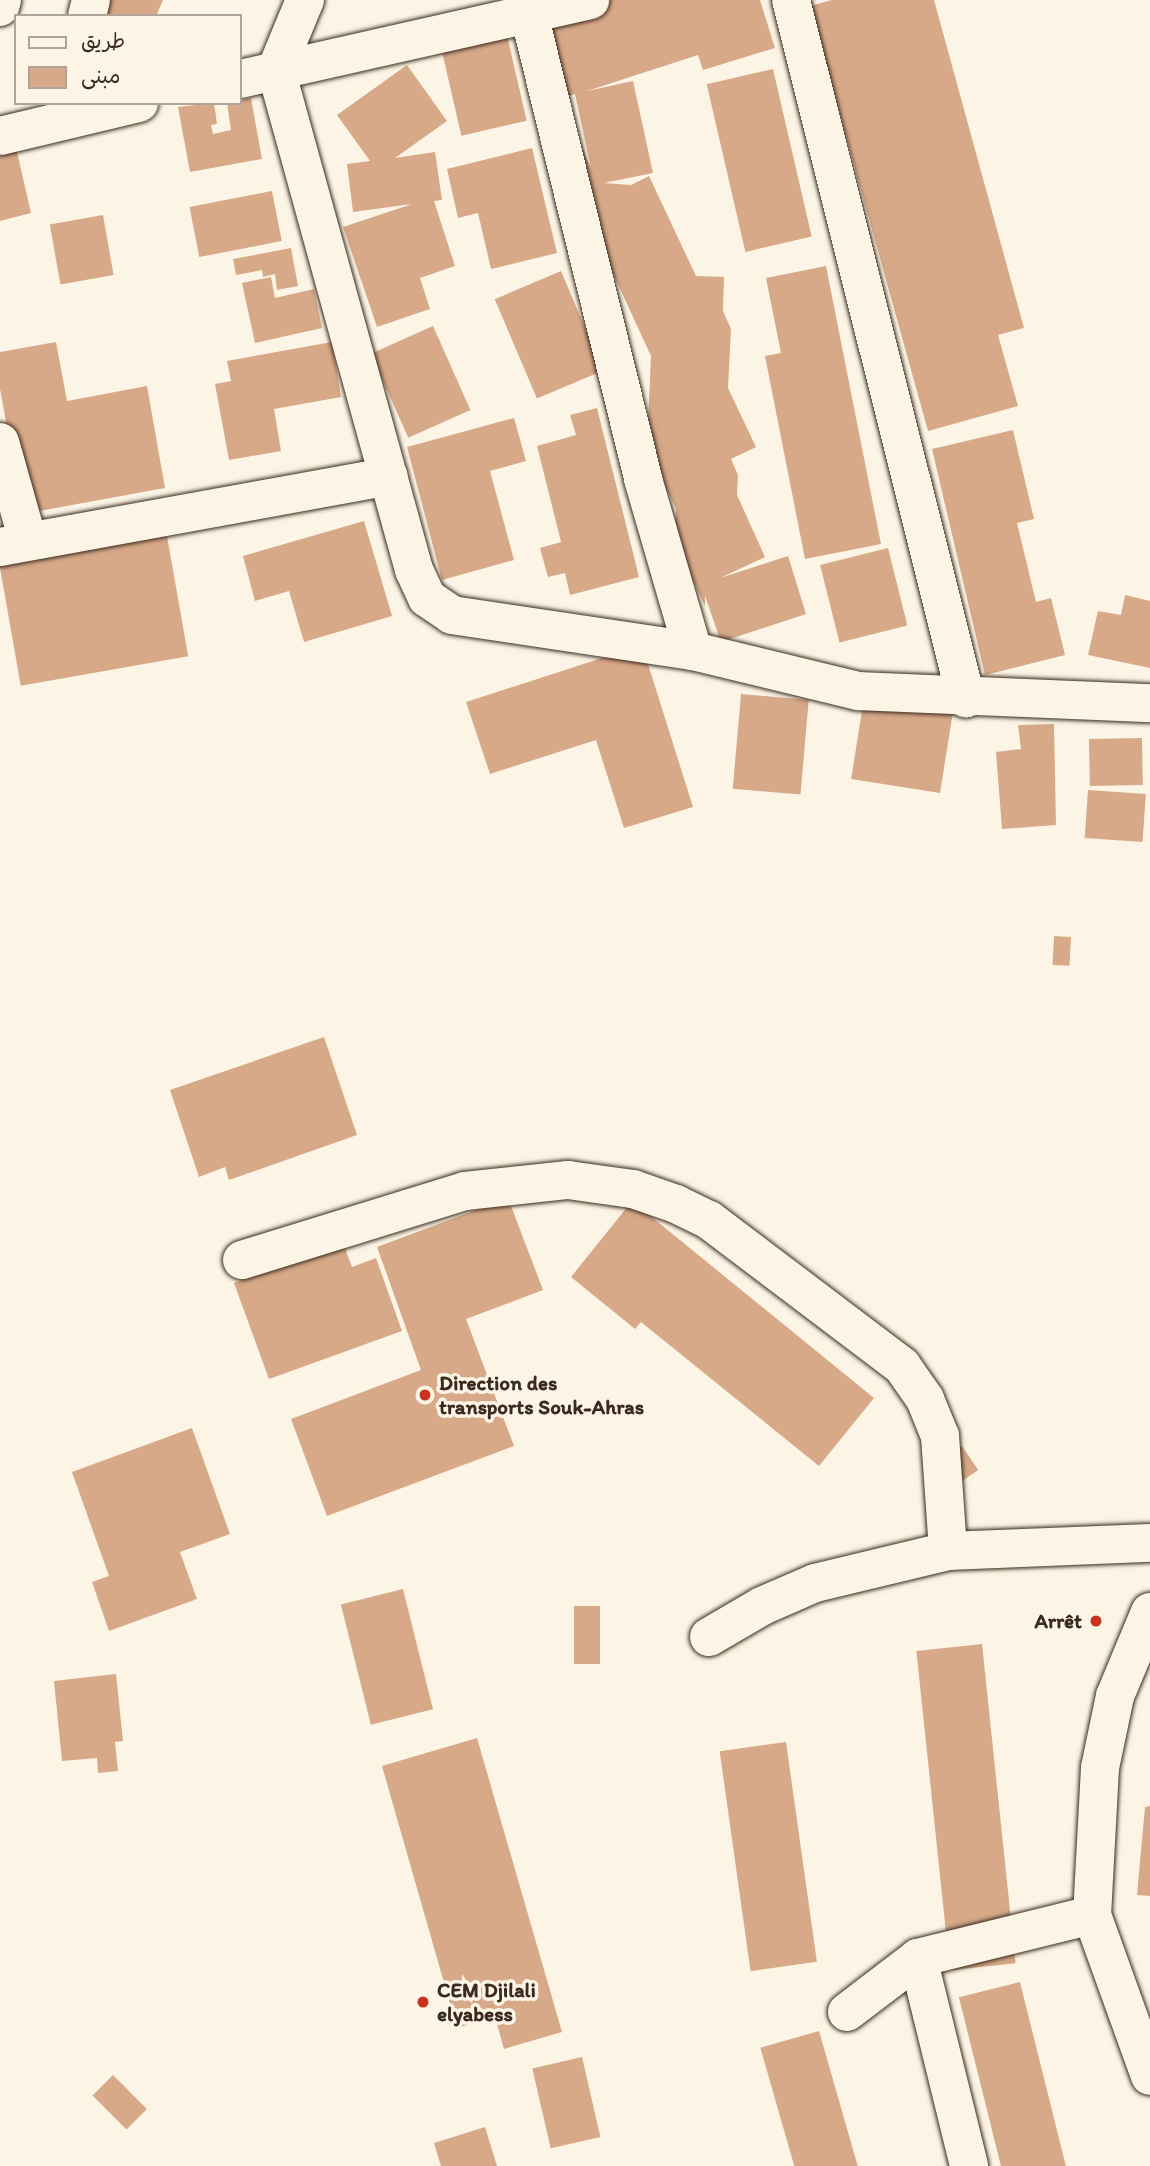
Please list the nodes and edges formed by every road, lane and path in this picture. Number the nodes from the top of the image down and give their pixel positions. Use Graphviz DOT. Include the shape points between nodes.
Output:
graph roads {
  1 [pos="2,0"];
  2 [pos="305,0"];
  3 [pos="590,0"];
  4 [pos="791,0"];
  5 [pos="0,6"];
  6 [pos="529,14"];
  7 [pos="276,70"];
  8 [pos="242,78"];
  9 [pos="122,105"];
  10 [pos="81,110"];
  11 [pos="0,136"];
  12 [pos="0,442"];
  13 [pos="389,476"];
  14 [pos="14,544"];
  15 [pos="693,651"];
  16 [pos="966,698"];
  17 [pos="1150,703"];
  18 [pos="242,1259"];
  19 [pos="1150,1543"];
  20 [pos="948,1551"];
  21 [pos="1150,1612"];
  22 [pos="709,1637"];
  23 [pos="1092,1915"];
  24 [pos="918,1958"];
  25 [pos="847,2012"];
  26 [pos="1150,2076"];
  27 [pos="969,2166"];
  1 -- 5 [label="street"];
  2 -- 7 [label="street"];
  3 -- 6 [label="street"];
  4 -- 16 [label="street"];
  6 -- 7 [label="street"];
  6 -- 15 [label="street" via="643,479"];
  7 -- 8 [label="street"];
  7 -- 13 [label="street"];
  9 -- 10 [label="street"];
  10 -- 11 [label="street"];
  12 -- 14 [label="street"];
  13 -- 14 [label="street"];
  13 -- 15 [label="street" via="414,570 427,598 452,615"];
  15 -- 16 [label="street" via="858,691"];
  16 -- 17 [label="street"];
  18 -- 20 [label="street" via="465,1191 568,1180 633,1189 676,1204 709,1220 902,1366 925,1399 940,1436"];
  19 -- 20 [label="street"];
  20 -- 22 [label="street" via="815,1583 762,1606"];
  21 -- 23 [label="street" via="1115,1696 1100,1768"];
  23 -- 24 [label="street"];
  23 -- 26 [label="street"];
  24 -- 25 [label="street"];
  24 -- 27 [label="street"];
}
